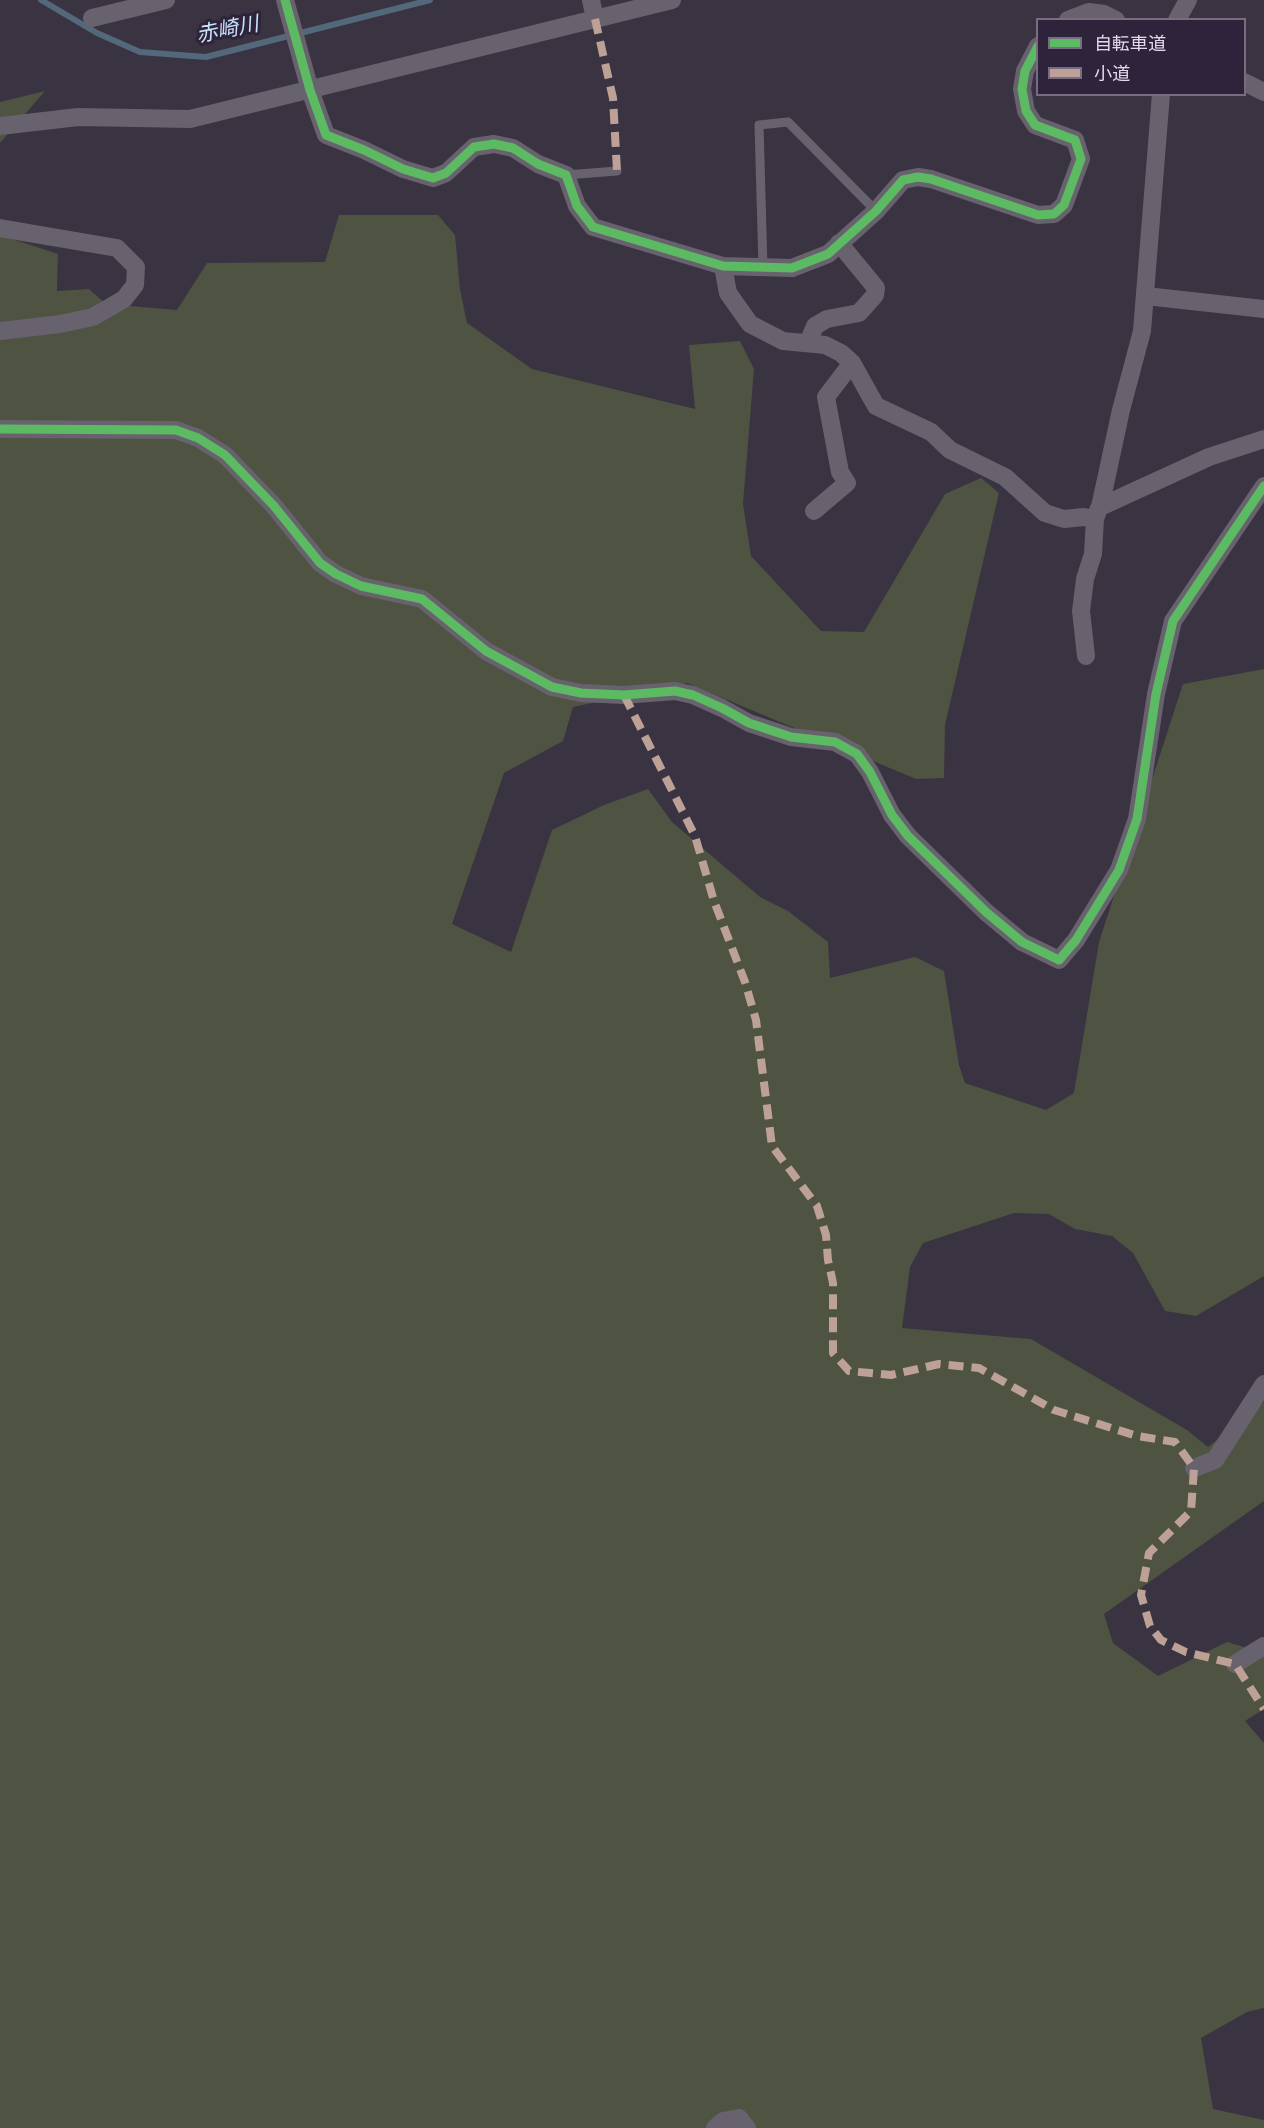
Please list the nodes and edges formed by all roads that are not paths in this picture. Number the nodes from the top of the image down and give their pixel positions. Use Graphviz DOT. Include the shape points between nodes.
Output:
graph roads {
  1 [pos="166,0"];
  2 [pos="285,0"];
  3 [pos="591,0"];
  4 [pos="672,0"];
  5 [pos="1188,0"];
  6 [pos="92,18"];
  7 [pos="1073,18"];
  8 [pos="1112,18"];
  9 [pos="1178,18"];
  10 [pos="595,19"];
  11 [pos="1036,50"];
  12 [pos="1246,83"];
  13 [pos="310,90"];
  14 [pos="1264,92"];
  15 [pos="1161,96"];
  16 [pos="0,126"];
  17 [pos="617,171"];
  18 [pos="566,175"];
  19 [pos="876,211"];
  20 [pos="0,228"];
  21 [pos="839,243"];
  22 [pos="723,266"];
  23 [pos="763,267"];
  24 [pos="1146,296"];
  25 [pos="1264,309"];
  26 [pos="0,331"];
  27 [pos="808,343"];
  28 [pos="852,363"];
  29 [pos="0,429"];
  30 [pos="1264,439"];
  31 [pos="1264,486"];
  32 [pos="814,511"];
  33 [pos="1098,513"];
  34 [pos="1086,656"];
  35 [pos="1264,1384"];
  36 [pos="1194,1468"];
  37 [pos="1264,1646"];
  38 [pos="1235,1664"];
  39 [pos="715,2128"];
  40 [pos="747,2128"];
  1 -- 6 [label="street"];
  2 -- 13 [label="street"];
  3 -- 10 [label="street"];
  4 -- 10 [label="street"];
  5 -- 9 [label="street"];
  7 -- 8 [label="street" via="1089,12"];
  10 -- 13 [label="street"];
  11 -- 19 [label="street" via="1025,71 1022,89 1026,111 1035,125 1075,140 1080,150 1081,159 1064,205 1054,214 1038,215 918,177 903,180"];
  12 -- 14 [label="street"];
  13 -- 16 [label="street" via="190,119 78,117"];
  13 -- 18 [label="street" via="326,135 403,169 433,178 446,173 474,147 494,144 513,148"];
  15 -- 24 [label="street"];
  17 -- 18 [label="lane"];
  18 -- 22 [label="street" via="577,206 593,227"];
  19 -- 21 [label="street"];
  19 -- 23 [label="lane" via="788,122 759,125"];
  20 -- 26 [label="street" via="117,248 136,267 135,285 124,299 93,317"];
  21 -- 23 [label="street" via="828,254 792,268"];
  21 -- 27 [label="street" via="876,288 875,295 859,313 827,319 815,326"];
  22 -- 23 [label="street"];
  22 -- 27 [label="street" via="728,293 750,324 783,341"];
  24 -- 25 [label="street"];
  24 -- 33 [label="street" via="1142,331"];
  27 -- 28 [label="street" via="825,345"];
  28 -- 32 [label="street" via="826,397 840,472 846,483"];
  28 -- 33 [label="street" via="876,406 931,432 950,450 1005,477 1045,513 1064,519"];
  29 -- 31 [label="street" via="176,430 198,438 225,455 274,506 320,563 361,586 422,599 486,651 552,687 624,695 675,691 791,737 835,742 857,754 908,837 1022,942 1059,960 1076,940 1119,870 1137,819 1155,694 1173,621"];
  30 -- 33 [label="street" via="1209,457"];
  33 -- 34 [label="street" via="1081,611"];
  35 -- 36 [label="street" via="1215,1460"];
  37 -- 38 [label="street"];
  39 -- 40 [label="street" via="723,2121 739,2118"];
}
